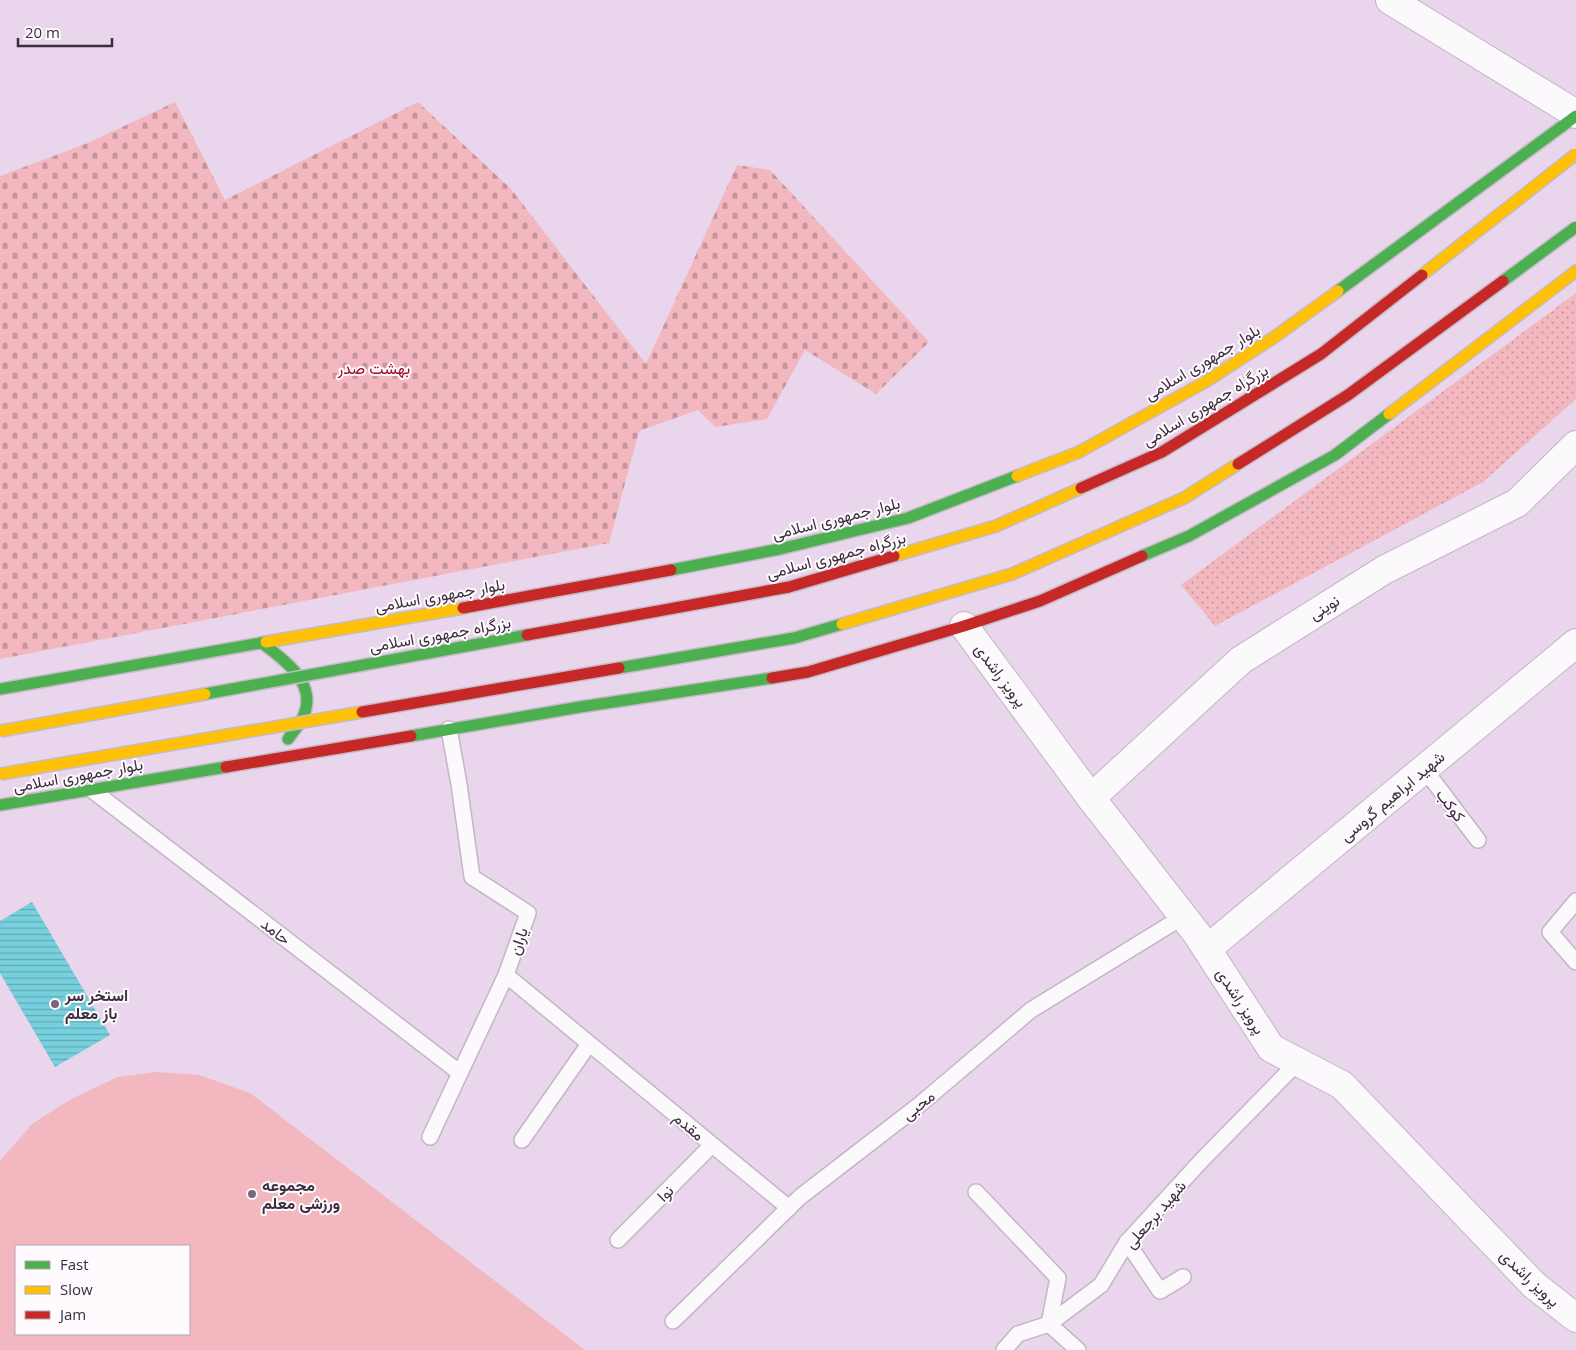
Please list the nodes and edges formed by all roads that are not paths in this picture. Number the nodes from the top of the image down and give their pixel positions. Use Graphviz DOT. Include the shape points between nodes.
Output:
graph roads {
  1 [pos="1390,0"];
  2 [pos="1576,115"];
  3 [pos="1576,154"];
  4 [pos="1576,227"];
  5 [pos="1576,272"];
  6 [pos="1576,445"];
  7 [pos="964,626"];
  8 [pos="262,643"];
  9 [pos="1576,644"];
  10 [pos="0,689"];
  11 [pos="449,729"];
  12 [pos="0,731"];
  13 [pos="265,760"];
  14 [pos="1425,770"];
  15 [pos="0,774"];
  16 [pos="92,790"];
  17 [pos="1091,798"];
  18 [pos="0,805"];
  19 [pos="1478,840"];
  20 [pos="1576,901"];
  21 [pos="1184,916"];
  22 [pos="1207,948"];
  23 [pos="1576,962"];
  24 [pos="506,976"];
  25 [pos="589,1044"];
  26 [pos="1298,1062"];
  27 [pos="460,1073"];
  28 [pos="430,1137"];
  29 [pos="522,1140"];
  30 [pos="712,1146"];
  31 [pos="976,1192"];
  32 [pos="789,1208"];
  33 [pos="618,1240"];
  34 [pos="1127,1242"];
  35 [pos="1183,1277"];
  36 [pos="1576,1318"];
  37 [pos="673,1321"];
  38 [pos="1049,1324"];
  39 [pos="1004,1350"];
  40 [pos="1078,1350"];
  1 -- 2 [label="street"];
  2 -- 8 [label="main road, بلوار جمهوری اسلامی" via="1273,338 1205,382 1079,452 908,518 789,547"];
  3 -- 12 [label="main road, بزرگراه جمهوری اسلامی, bridge" via="1321,354 1162,452 996,526 789,587"];
  4 -- 15 [label="main road, bridge" via="1348,395 1184,498 1012,574 794,638"];
  5 -- 7 [label="main road, بلوار جمهوری اسلامی" via="1335,454 1189,536 1040,601"];
  6 -- 17 [label="street, نوینی" via="1517,503 1384,570 1241,660"];
  7 -- 11 [label="main road, بلوار جمهوری اسلامی" via="808,672"];
  7 -- 17 [label="street, پرویز راشدی"];
  8 -- 10 [label="main road, بلوار جمهوری اسلامی"];
  8 -- 13 [label="main road" via="291,665 306,688 306,710 287,742"];
  9 -- 14 [label="street, شهید ابراهیم گروسی"];
  11 -- 13 [label="main road, بلوار جمهوری اسلامی"];
  11 -- 24 [label="lane, یاران" via="472,876 528,913"];
  13 -- 16 [label="main road, بلوار جمهوری اسلامی"];
  14 -- 19 [label="lane, کوکب"];
  14 -- 22 [label="street, شهید ابراهیم گروسی"];
  16 -- 18 [label="main road, بلوار جمهوری اسلامی"];
  16 -- 27 [label="lane, حامد"];
  17 -- 21 [label="street, پرویز راشدی"];
  20 -- 23 [label="lane" via="1550,932"];
  21 -- 22 [label="street, پرویز راشدی"];
  21 -- 32 [label="lane, محبی" via="1031,1010 918,1106"];
  22 -- 26 [label="street, پرویز راشدی" via="1271,1048"];
  24 -- 25 [label="lane, مقدم"];
  24 -- 27 [label="lane, یاران"];
  25 -- 29 [label="lane"];
  25 -- 30 [label="lane, مقدم"];
  26 -- 34 [label="lane, شهید برجعلی"];
  26 -- 36 [label="street, پرویز راشدی" via="1342,1085 1534,1286"];
  27 -- 28 [label="lane, یاران"];
  30 -- 32 [label="lane, مقدم"];
  30 -- 33 [label="lane, نوا"];
  31 -- 38 [label="lane" via="1058,1278"];
  32 -- 37 [label="lane, محبی"];
  34 -- 35 [label="lane" via="1160,1291"];
  34 -- 38 [label="lane, شهید برجعلی" via="1101,1285"];
  38 -- 39 [label="lane, شهید برجعلی" via="1018,1334"];
  38 -- 40 [label="lane"];
}
